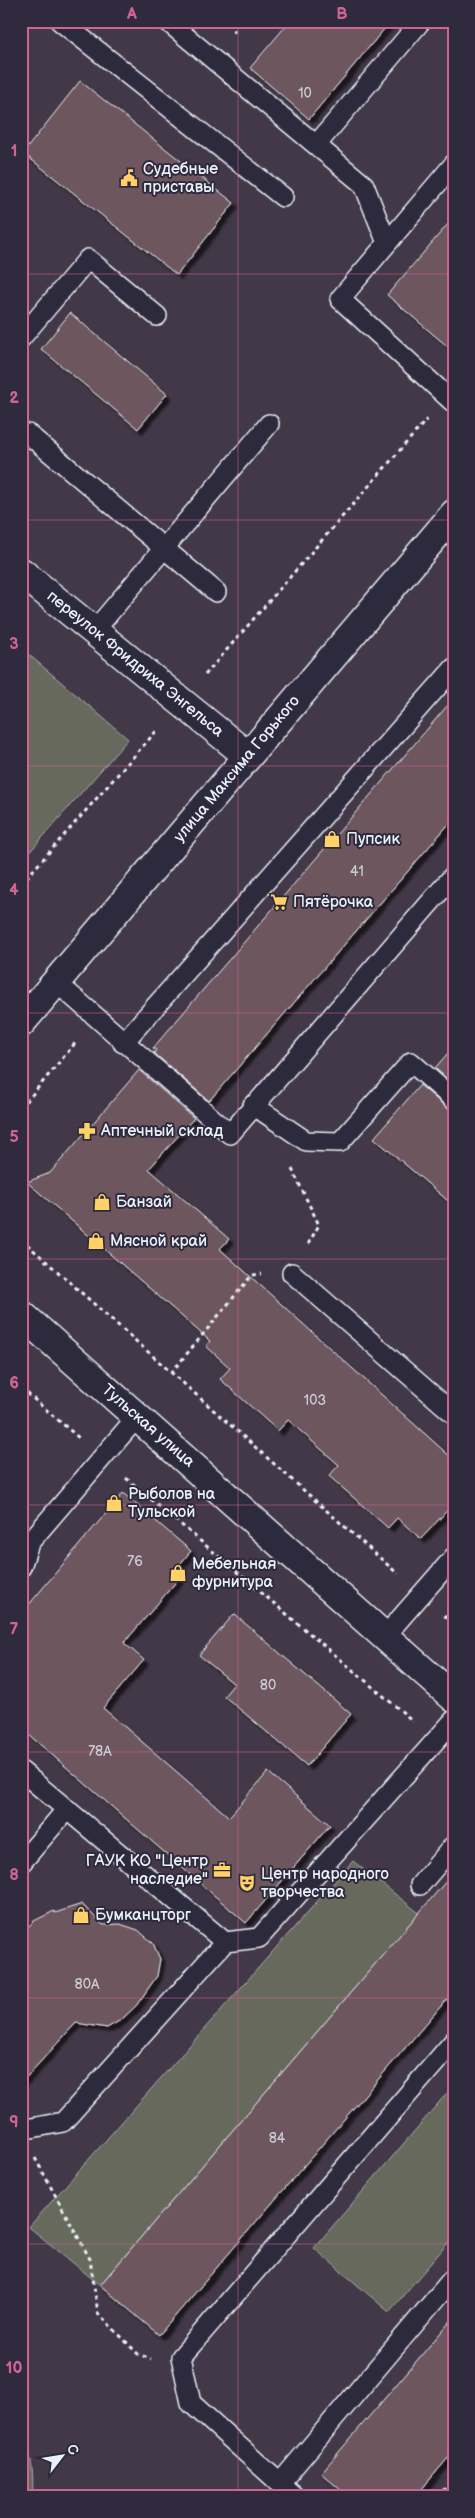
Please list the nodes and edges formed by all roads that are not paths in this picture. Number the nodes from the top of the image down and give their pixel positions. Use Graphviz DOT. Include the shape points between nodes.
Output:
graph roads {
  1 [pos="60,21"];
  2 [pos="167,21"];
  3 [pos="421,21"];
  4 [pos="317,144"];
  5 [pos="454,164"];
  6 [pos="283,197"];
  7 [pos="387,243"];
  8 [pos="157,316"];
  9 [pos="21,338"];
  10 [pos="450,400"];
  11 [pos="268,424"];
  12 [pos="28,434"];
  13 [pos="454,514"];
  14 [pos="164,548"];
  15 [pos="21,572"];
  16 [pos="216,592"];
  17 [pos="94,631"];
  18 [pos="454,668"];
  19 [pos="248,756"];
  20 [pos="454,875"];
  21 [pos="56,982"];
  22 [pos="25,1011"];
  23 [pos="123,1043"];
  24 [pos="454,1100"];
  25 [pos="253,1105"];
  26 [pos="292,1273"];
  27 [pos="21,1314"];
  28 [pos="454,1414"];
  29 [pos="137,1417"];
  30 [pos="25,1540"];
  31 [pos="454,1557"];
  32 [pos="21,1567"];
  33 [pos="386,1636"];
  34 [pos="454,1698"];
  35 [pos="454,1720"];
  36 [pos="21,1771"];
  37 [pos="67,1810"];
  38 [pos="454,1845"];
  39 [pos="21,1863"];
  40 [pos="420,1885"];
  41 [pos="225,1942"];
  42 [pos="454,2041"];
  43 [pos="22,2129"];
  44 [pos="454,2276"];
  45 [pos="280,2483"];
  46 [pos="295,2497"];
  1 -- 6 [label="lane"];
  2 -- 4 [label="lane"];
  3 -- 4 [label="lane"];
  4 -- 7 [label="lane" via="364,185"];
  5 -- 7 [label="lane"];
  7 -- 10 [label="lane" via="340,299"];
  8 -- 9 [label="lane" via="88,259"];
  11 -- 14 [label="lane"];
  12 -- 14 [label="lane"];
  13 -- 19 [label="street, улица Максима Горького"];
  14 -- 16 [label="lane"];
  14 -- 17 [label="lane"];
  15 -- 17 [label="street, переулок Фридриха Энгельса"];
  17 -- 19 [label="street, переулок Фридриха Энгельса"];
  18 -- 23 [label="lane"];
  19 -- 21 [label="street, улица Максима Горького"];
  20 -- 25 [label="lane"];
  21 -- 22 [label="street, улица Максима Горького"];
  21 -- 23 [label="lane"];
  23 -- 25 [label="lane" via="230,1134"];
  24 -- 25 [label="lane" via="411,1062 340,1142 306,1141"];
  26 -- 28 [label="lane"];
  27 -- 29 [label="street, Тульская улица"];
  29 -- 30 [label="lane"];
  29 -- 33 [label="street, Тульская улица"];
  30 -- 32 [label="lane"];
  31 -- 33 [label="lane"];
  33 -- 34 [label="street, Тульская улица"];
  35 -- 41 [label="lane" via="259,1938"];
  36 -- 37 [label="lane"];
  37 -- 39 [label="lane"];
  37 -- 41 [label="lane"];
  38 -- 40 [label="lane"];
  41 -- 43 [label="lane" via="63,2122"];
  42 -- 45 [label="lane" via="181,2357 192,2403"];
  44 -- 45 [label="lane"];
  45 -- 46 [label="lane"];
}
